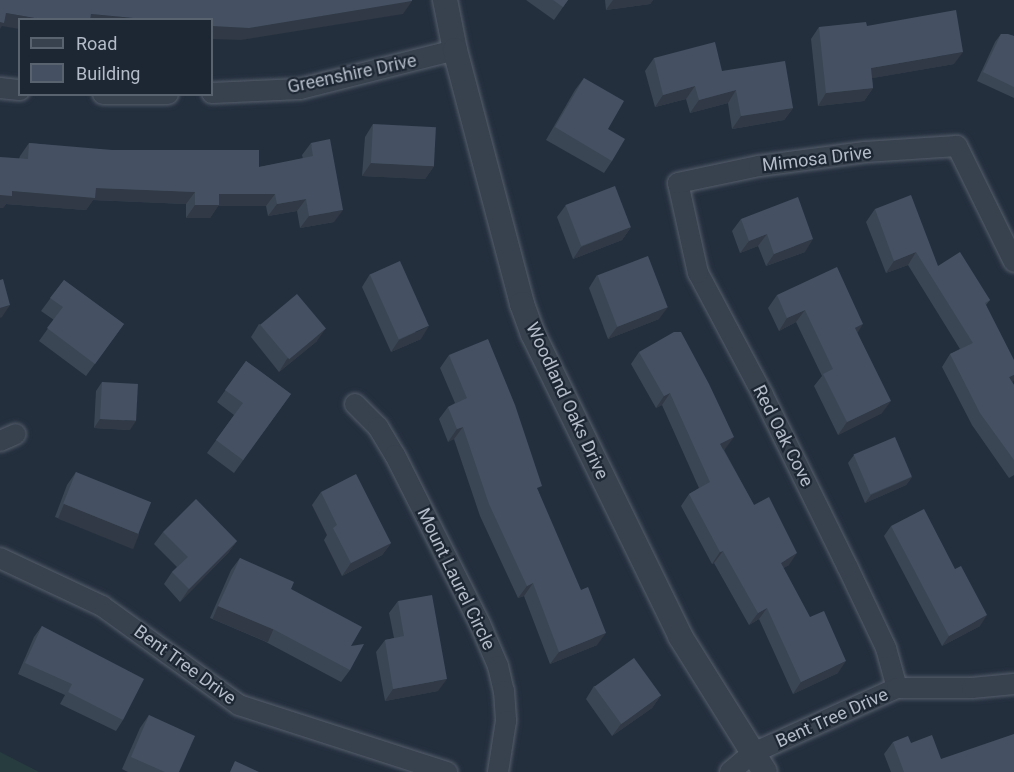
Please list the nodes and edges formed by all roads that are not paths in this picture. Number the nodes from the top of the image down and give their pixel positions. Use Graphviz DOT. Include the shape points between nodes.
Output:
graph roads {
  1 [pos="445,0"];
  2 [pos="455,50"];
  3 [pos="0,88"];
  4 [pos="18,90"];
  5 [pos="213,93"];
  6 [pos="678,183"];
  7 [pos="1014,262"];
  8 [pos="355,404"];
  9 [pos="0,558"];
  10 [pos="1014,684"];
  11 [pos="897,688"];
  12 [pos="759,763"];
  13 [pos="447,772"];
  14 [pos="498,772"];
  15 [pos="730,772"];
  1 -- 2 [label="street, Woodland Oaks Drive"];
  2 -- 5 [label="street, Greenshire Drive" via="300,89"];
  2 -- 12 [label="street, Woodland Oaks Drive" via="522,304 534,334 680,636"];
  3 -- 4 [label="street"];
  6 -- 7 [label="street, Mimosa Drive" via="759,166 957,146"];
  6 -- 11 [label="street, Red Oak Cove" via="698,273 847,566 886,648"];
  8 -- 14 [label="street, Mount Laurel Circle" via="378,427 395,455 498,666 506,721"];
  9 -- 13 [label="street, Bent Tree Drive" via="102,606 239,705"];
  10 -- 11 [label="street, Bent Tree Drive"];
  11 -- 12 [label="street, Bent Tree Drive"];
  12 -- 15 [label="street, Bent Tree Drive"];
}
